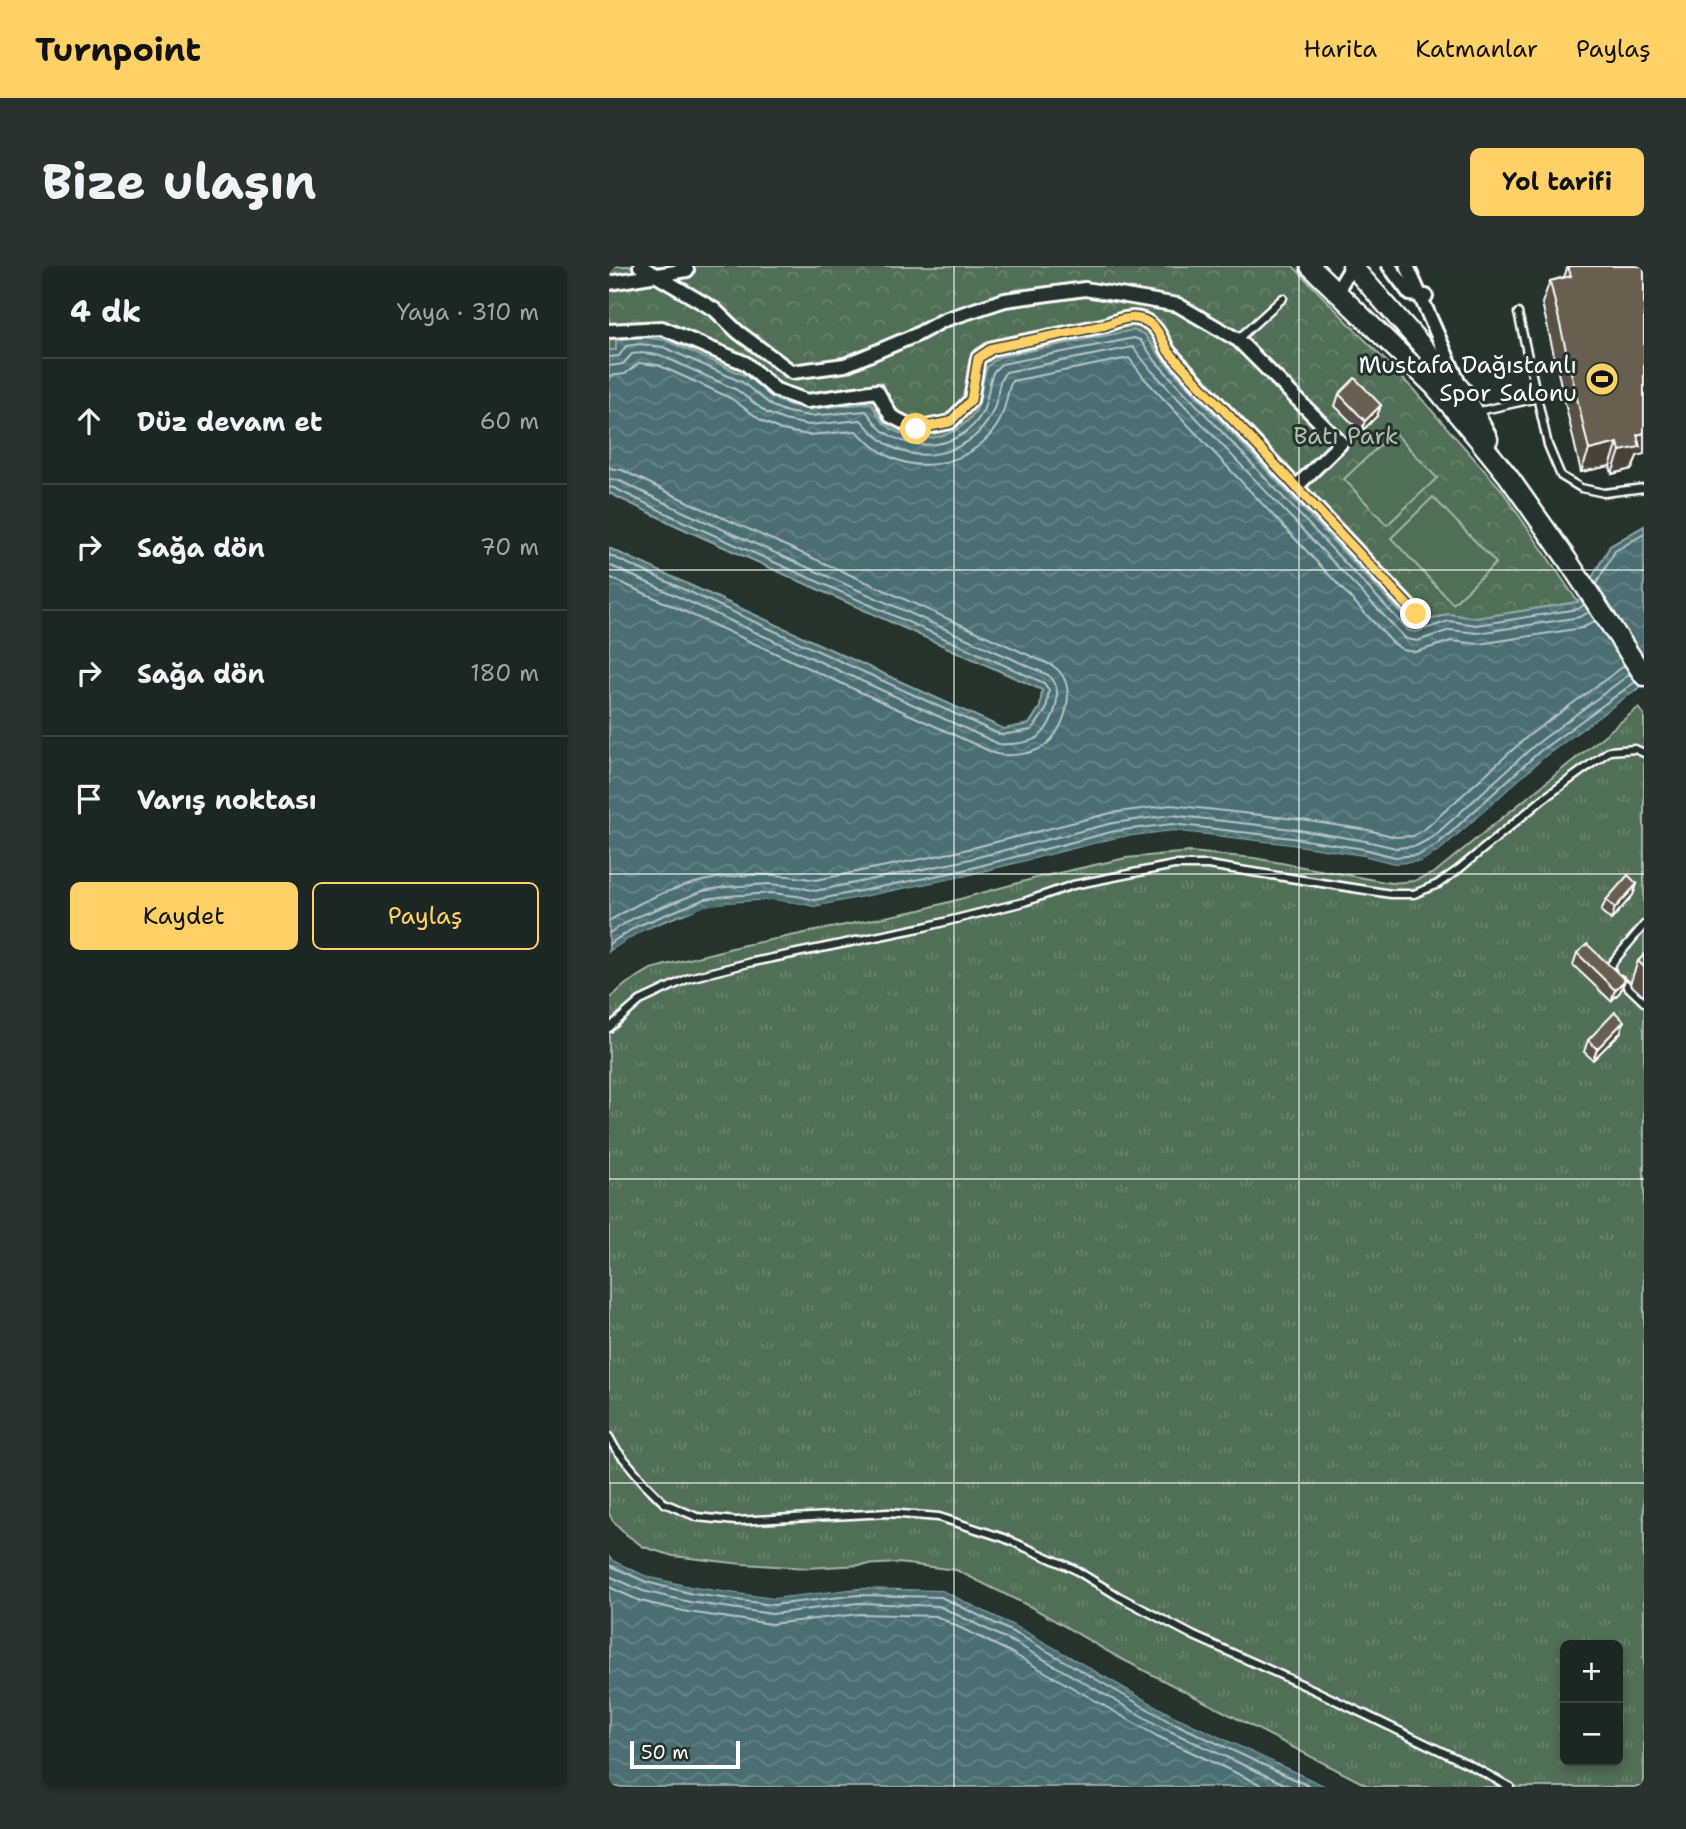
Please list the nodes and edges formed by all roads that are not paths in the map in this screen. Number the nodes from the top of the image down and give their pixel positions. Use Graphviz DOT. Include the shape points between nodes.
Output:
graph roads {
  1 [pos="640,266"];
  2 [pos="1310,266"];
  3 [pos="1352,266"];
  4 [pos="1389,266"];
  5 [pos="1407,266"];
  6 [pos="687,270"];
  7 [pos="657,275"];
  8 [pos="609,283"];
  9 [pos="1337,291"];
  10 [pos="1425,296"];
  11 [pos="1283,298"];
  12 [pos="1518,313"];
  13 [pos="609,331"];
  14 [pos="1238,340"];
  15 [pos="1463,392"];
  16 [pos="1538,398"];
  17 [pos="1474,412"];
  18 [pos="1508,476"];
  19 [pos="1296,487"];
  20 [pos="1644,488"];
  21 [pos="1416,614"];
  22 [pos="1644,676"];
  23 [pos="1644,753"];
  24 [pos="1644,926"];
  25 [pos="1644,1002"];
  26 [pos="609,1028"];
  27 [pos="609,1437"];
  28 [pos="1510,1787"];
  1 -- 7 [label="street"];
  2 -- 9 [label="main road"];
  3 -- 9 [label="street"];
  3 -- 15 [label="main road"];
  4 -- 10 [label="street" via="1410,294"];
  5 -- 10 [label="street"];
  6 -- 7 [label="street"];
  7 -- 8 [label="street"];
  7 -- 14 [label="street" via="715,310 792,372 845,365 944,320 1005,300 1085,289 1178,305"];
  9 -- 18 [label="main road" via="1434,386"];
  10 -- 15 [label="street"];
  11 -- 14 [label="lane"];
  12 -- 16 [label="lane"];
  13 -- 19 [label="street" via="662,328 745,363 776,390 807,401 877,391 891,416 916,429 950,422 971,400 978,358 993,348 1123,318 1141,319 1155,327 1169,352"];
  14 -- 19 [label="street" via="1341,443"];
  15 -- 17 [label="main road"];
  16 -- 17 [label="lane"];
  16 -- 20 [label="lane" via="1561,476 1581,488 1604,493"];
  17 -- 18 [label="main road"];
  18 -- 22 [label="main road"];
  19 -- 21 [label="street"];
  23 -- 26 [label="lane" via="1609,751 1459,869 1414,894 1208,865 1174,865 1073,886 924,927 689,978 640,1001"];
  24 -- 25 [label="lane" via="1608,968"];
  27 -- 28 [label="lane" via="664,1503 697,1517 736,1521 888,1513 939,1517 1004,1538 1074,1570 1194,1636 1325,1694"];
}
